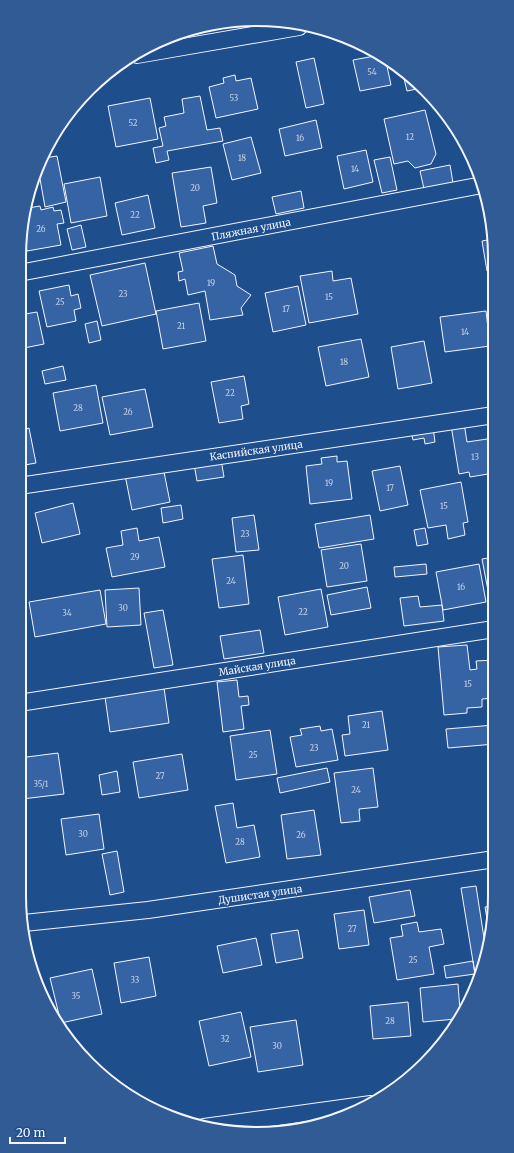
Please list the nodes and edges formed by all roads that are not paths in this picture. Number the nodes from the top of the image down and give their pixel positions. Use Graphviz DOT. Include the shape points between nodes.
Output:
graph roads {
  1 [pos="291,28"];
  2 [pos="150,53"];
  3 [pos="477,186"];
  4 [pos="26,272"];
  5 [pos="488,416"];
  6 [pos="26,485"];
  7 [pos="488,631"];
  8 [pos="26,701"];
  9 [pos="488,860"];
  10 [pos="28,924"];
  11 [pos="350,1107"];
  12 [pos="223,1124"];
  1 -- 2 [label="street"];
  3 -- 4 [label="street, Пляжная улица"];
  5 -- 6 [label="street, Каспийская улица"];
  7 -- 8 [label="street, Майская улица"];
  9 -- 10 [label="street, Душистая улица" via="148,910"];
  11 -- 12 [label="street"];
}
